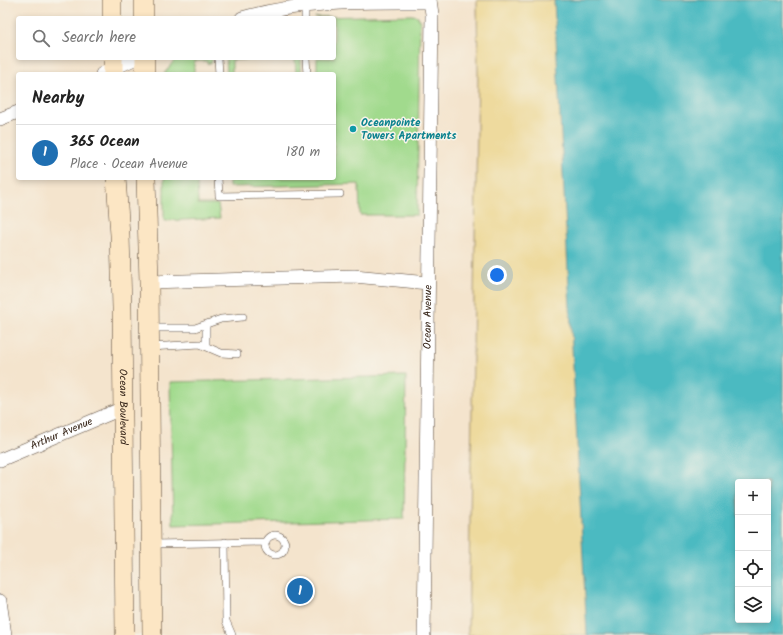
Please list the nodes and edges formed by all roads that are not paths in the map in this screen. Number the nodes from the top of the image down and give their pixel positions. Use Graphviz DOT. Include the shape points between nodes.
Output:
graph roads {
  1 [pos="112,0"];
  2 [pos="144,0"];
  3 [pos="430,1"];
  4 [pos="305,11"];
  5 [pos="112,16"];
  6 [pos="144,16"];
  7 [pos="249,16"];
  8 [pos="131,60"];
  9 [pos="145,60"];
  10 [pos="218,60"];
  11 [pos="306,60"];
  12 [pos="110,69"];
  13 [pos="145,72"];
  14 [pos="219,72"];
  15 [pos="307,72"];
  16 [pos="16,113"];
  17 [pos="0,119"];
  18 [pos="116,180"];
  19 [pos="146,180"];
  20 [pos="218,180"];
  21 [pos="340,194"];
  22 [pos="149,282"];
  23 [pos="428,283"];
  24 [pos="243,317"];
  25 [pos="206,325"];
  26 [pos="149,328"];
  27 [pos="206,346"];
  28 [pos="150,347"];
  29 [pos="238,354"];
  30 [pos="123,408"];
  31 [pos="0,460"];
  32 [pos="225,542"];
  33 [pos="266,542"];
  34 [pos="152,544"];
  35 [pos="0,601"];
  36 [pos="5,635"];
  37 [pos="125,635"];
  38 [pos="152,635"];
  39 [pos="232,635"];
  40 [pos="424,635"];
  1 -- 5 [label="main road"];
  2 -- 6 [label="main road"];
  3 -- 4 [label="street" via="334,2"];
  3 -- 23 [label="street, Ocean Avenue" via="432,14"];
  4 -- 7 [label="street" via="267,11"];
  8 -- 12 [label="street"];
  9 -- 13 [label="main road"];
  10 -- 14 [label="lane"];
  11 -- 15 [label="lane"];
  16 -- 17 [label="street"];
  18 -- 30 [label="main road, Ocean Boulevard" via="120,235"];
  19 -- 22 [label="main road"];
  20 -- 21 [label="lane" via="219,196"];
  22 -- 23 [label="street" via="354,276"];
  22 -- 26 [label="main road"];
  23 -- 40 [label="street, Ocean Avenue"];
  24 -- 25 [label="lane" via="221,319"];
  25 -- 26 [label="lane" via="195,328"];
  25 -- 27 [label="lane"];
  26 -- 28 [label="main road"];
  27 -- 28 [label="lane" via="195,344"];
  27 -- 29 [label="lane" via="221,353"];
  28 -- 34 [label="main road"];
  30 -- 31 [label="street, Arthur Avenue"];
  30 -- 37 [label="main road, Ocean Boulevard"];
  32 -- 33 [label="lane"];
  32 -- 34 [label="lane"];
  32 -- 39 [label="lane" via="226,621"];
  34 -- 38 [label="main road"];
  35 -- 36 [label="street"];
}
